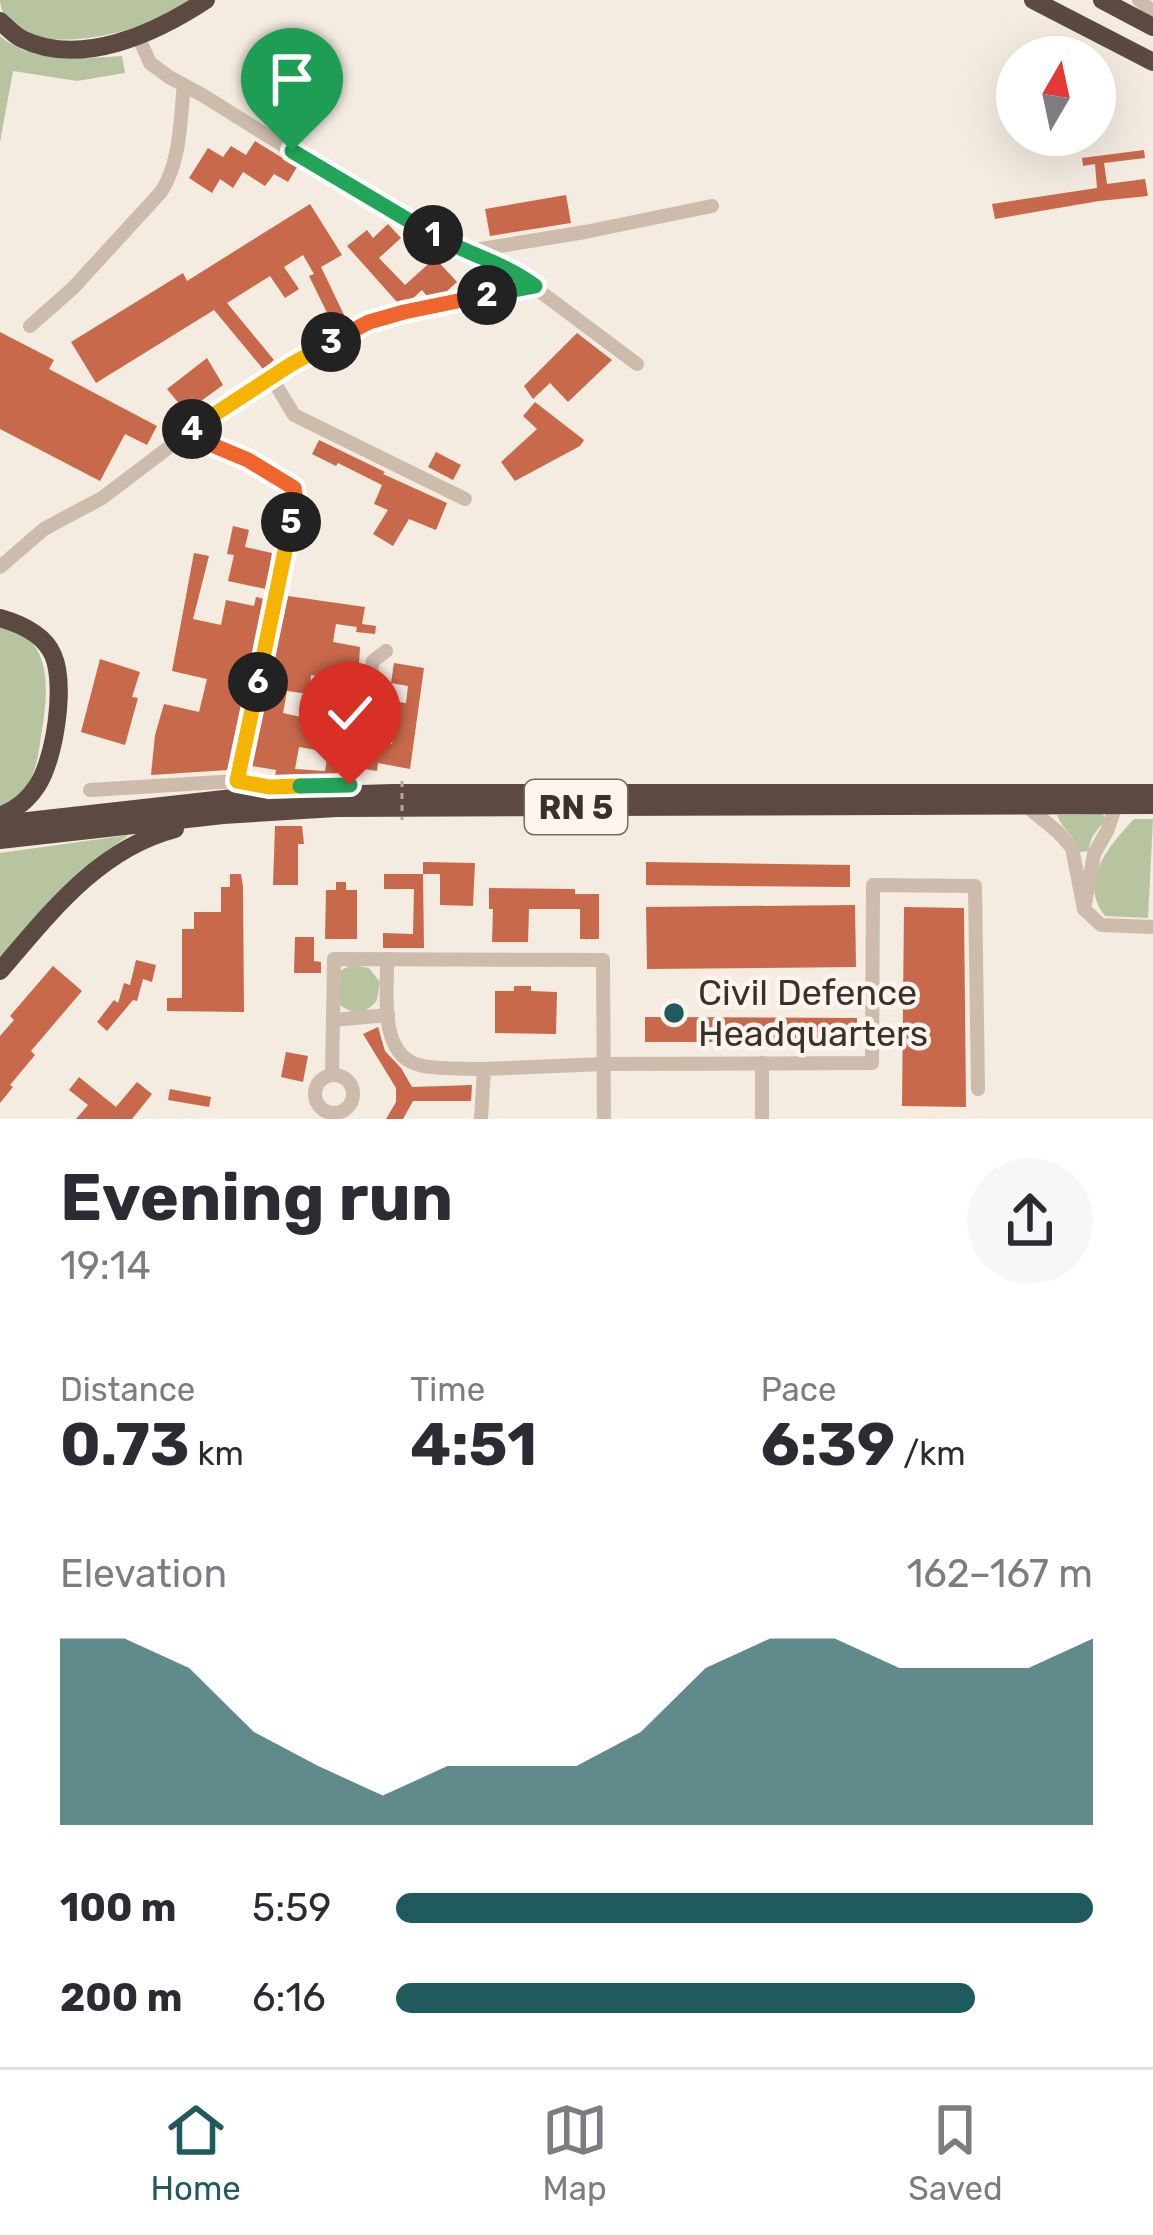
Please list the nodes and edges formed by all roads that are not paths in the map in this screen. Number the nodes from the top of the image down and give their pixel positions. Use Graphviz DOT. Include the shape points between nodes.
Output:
graph roads {
  1 [pos="206,0"];
  2 [pos="1033,0"];
  3 [pos="1102,0"];
  4 [pos="1139,0"];
  5 [pos="1153,12"];
  6 [pos="0,21"];
  7 [pos="1153,27"];
  8 [pos="138,36"];
  9 [pos="1153,62"];
  10 [pos="184,85"];
  11 [pos="712,206"];
  12 [pos="464,252"];
  13 [pos="535,286"];
  14 [pos="30,326"];
  15 [pos="637,364"];
  16 [pos="271,377"];
  17 [pos="186,434"];
  18 [pos="465,499"];
  19 [pos="0,567"];
  20 [pos="0,618"];
  21 [pos="386,651"];
  22 [pos="237,781"];
  23 [pos="356,789"];
  24 [pos="90,790"];
  25 [pos="1153,793"];
  26 [pos="1116,799"];
  27 [pos="1025,805"];
  28 [pos="1153,806"];
  29 [pos="223,814"];
  30 [pos="0,820"];
  31 [pos="0,840"];
  32 [pos="1084,909"];
  33 [pos="1153,927"];
  34 [pos="387,959"];
  35 [pos="0,971"];
  36 [pos="388,1015"];
  37 [pos="333,1020"];
  38 [pos="762,1063"];
  39 [pos="604,1064"];
  40 [pos="484,1069"];
  41 [pos="332,1075"];
  42 [pos="978,1089"];
  43 [pos="336,1116"];
  44 [pos="481,1119"];
  45 [pos="604,1119"];
  46 [pos="762,1119"];
  1 -- 8 [label="highway"];
  2 -- 9 [label="highway"];
  3 -- 7 [label="highway"];
  4 -- 5 [label="street"];
  6 -- 8 [label="highway" via="52,50"];
  8 -- 10 [label="street" via="150,63"];
  10 -- 12 [label="street"];
  10 -- 14 [label="street" via="171,178"];
  11 -- 12 [label="street"];
  12 -- 13 [label="street"];
  13 -- 15 [label="street"];
  13 -- 16 [label="street" via="369,322"];
  16 -- 17 [label="street"];
  16 -- 18 [label="street" via="294,415"];
  17 -- 19 [label="street"];
  17 -- 22 [label="street" via="294,488 296,501"];
  20 -- 30 [label="highway" via="45,644 58,692 43,777"];
  21 -- 23 [label="street" via="373,661"];
  22 -- 23 [label="street"];
  22 -- 24 [label="street"];
  23 -- 26 [label="highway, RN 5"];
  23 -- 30 [label="highway, RN 5"];
  25 -- 26 [label="highway, RN 5"];
  26 -- 27 [label="highway, RN 5"];
  26 -- 28 [label="highway, RN 5"];
  26 -- 32 [label="street"];
  27 -- 29 [label="highway, RN 5"];
  27 -- 32 [label="street" via="1072,848"];
  29 -- 31 [label="highway, RN 5"];
  29 -- 35 [label="highway" via="157,834 104,863"];
  32 -- 33 [label="street" via="1101,925"];
  34 -- 36 [label="street"];
  34 -- 37 [label="street" via="334,959"];
  34 -- 39 [label="street" via="604,960"];
  36 -- 37 [label="street"];
  36 -- 40 [label="street" via="391,1040 416,1064"];
  37 -- 41 [label="street"];
  38 -- 39 [label="street"];
  38 -- 42 [label="street" via="872,1063 873,885 975,886"];
  38 -- 46 [label="street"];
  39 -- 40 [label="street"];
  39 -- 45 [label="street"];
  40 -- 44 [label="street"];
  41 -- 43 [label="street" via="315,1093"];
  41 -- 43 [label="street" via="352,1089 350,1105"];
}
